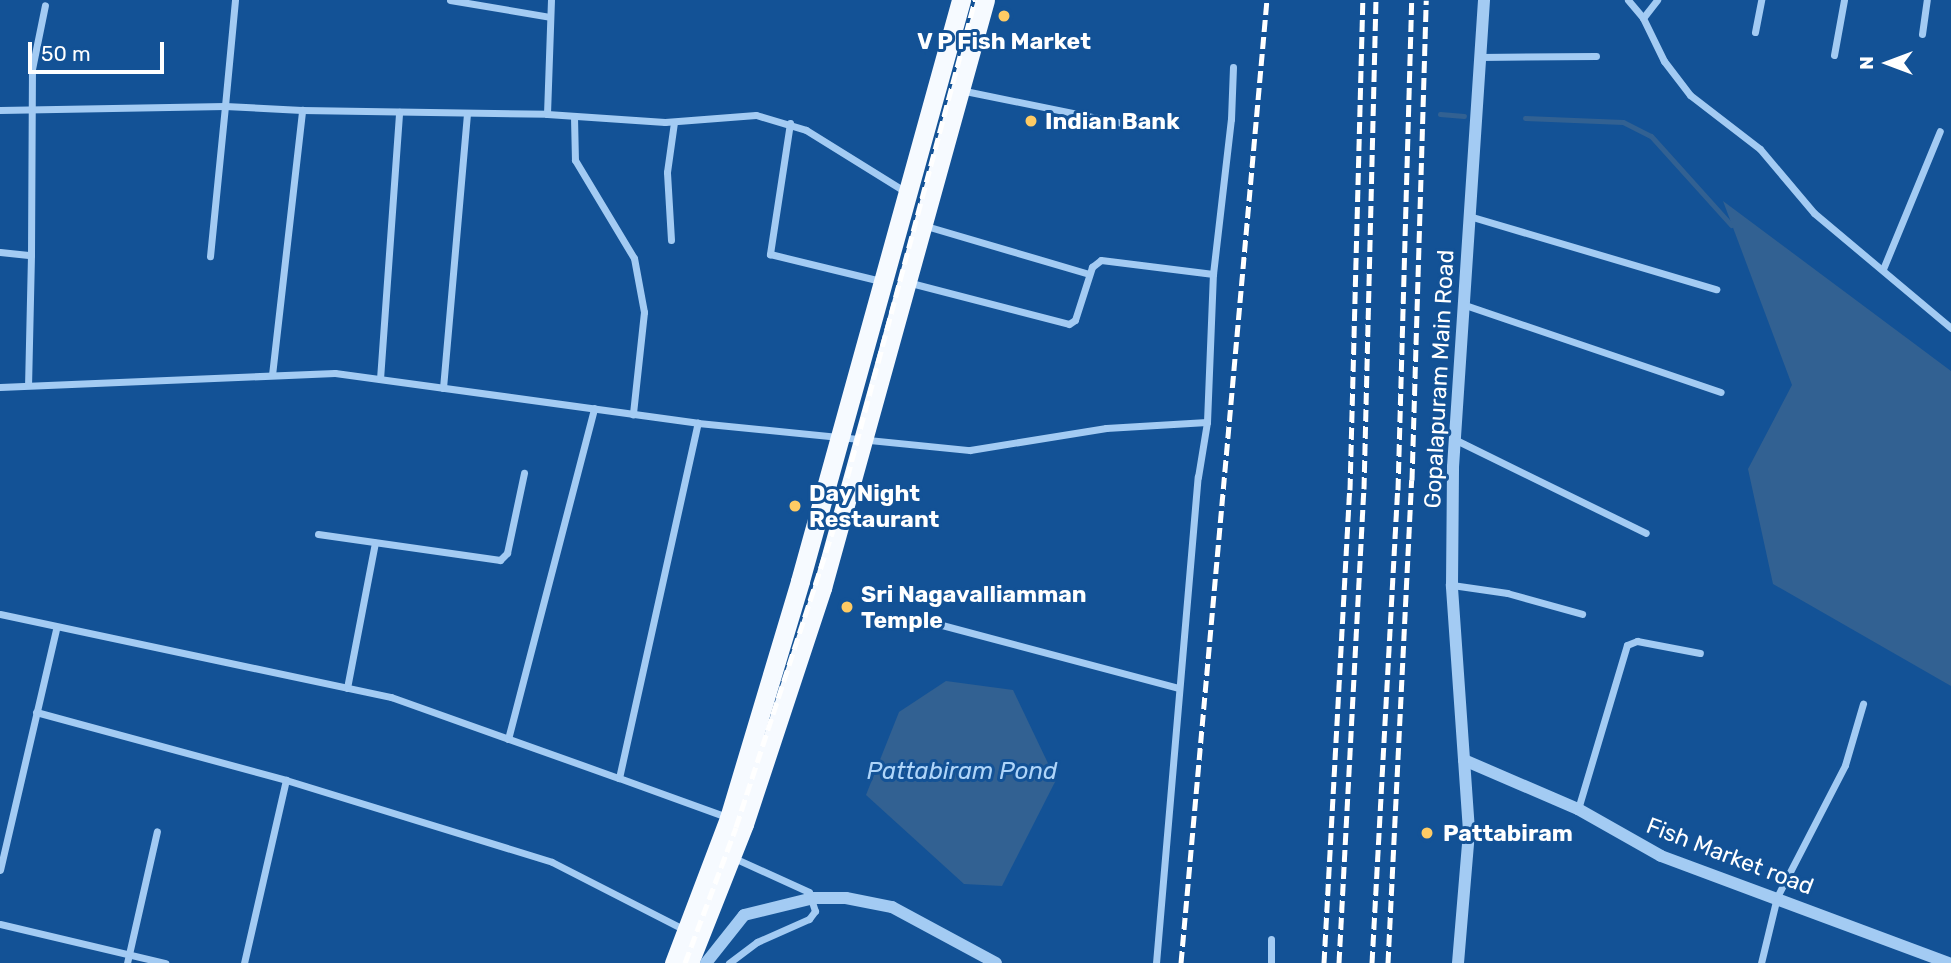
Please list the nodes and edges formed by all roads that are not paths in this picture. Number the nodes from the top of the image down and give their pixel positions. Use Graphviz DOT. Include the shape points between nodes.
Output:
graph roads {
  1 [pos="235,0"];
  2 [pos="450,0"];
  3 [pos="551,0"];
  4 [pos="961,0"];
  5 [pos="985,0"];
  6 [pos="1484,0"];
  7 [pos="1628,0"];
  8 [pos="1657,0"];
  9 [pos="1761,0"];
  10 [pos="1844,0"];
  11 [pos="1927,0"];
  12 [pos="45,5"];
  13 [pos="550,17"];
  14 [pos="1643,18"];
  15 [pos="1755,32"];
  16 [pos="1922,34"];
  17 [pos="1834,55"];
  18 [pos="1596,56"];
  19 [pos="1480,57"];
  20 [pos="1233,67"];
  21 [pos="959,90"];
  22 [pos="225,106"];
  23 [pos="34,109"];
  24 [pos="0,110"];
  25 [pos="302,110"];
  26 [pos="399,112"];
  27 [pos="467,113"];
  28 [pos="547,114"];
  29 [pos="574,117"];
  30 [pos="674,122"];
  31 [pos="790,123"];
  32 [pos="1132,125"];
  33 [pos="1941,131"];
  34 [pos="906,192"];
  35 [pos="1469,216"];
  36 [pos="921,225"];
  37 [pos="671,240"];
  38 [pos="0,252"];
  39 [pos="31,256"];
  40 [pos="211,256"];
  41 [pos="1883,269"];
  42 [pos="1089,274"];
  43 [pos="1213,274"];
  44 [pos="882,281"];
  45 [pos="906,282"];
  46 [pos="1716,289"];
  47 [pos="1465,304"];
  48 [pos="1951,328"];
  49 [pos="272,375"];
  50 [pos="380,379"];
  51 [pos="28,385"];
  52 [pos="0,387"];
  53 [pos="443,388"];
  54 [pos="1721,392"];
  55 [pos="594,408"];
  56 [pos="633,414"];
  57 [pos="1207,422"];
  58 [pos="698,423"];
  59 [pos="839,440"];
  60 [pos="1458,441"];
  61 [pos="864,442"];
  62 [pos="524,473"];
  63 [pos="1646,533"];
  64 [pos="318,534"];
  65 [pos="375,542"];
  66 [pos="1452,585"];
  67 [pos="0,614"];
  68 [pos="1582,614"];
  69 [pos="923,620"];
  70 [pos="56,629"];
  71 [pos="1700,653"];
  72 [pos="347,688"];
  73 [pos="1178,688"];
  74 [pos="1863,704"];
  75 [pos="36,712"];
  76 [pos="508,738"];
  77 [pos="1464,760"];
  78 [pos="619,778"];
  79 [pos="286,780"];
  80 [pos="1578,809"];
  81 [pos="736,821"];
  82 [pos="157,831"];
  83 [pos="724,854"];
  84 [pos="0,870"];
  85 [pos="1777,897"];
  86 [pos="0,924"];
  87 [pos="693,934"];
  88 [pos="1271,939"];
  89 [pos="129,959"];
  90 [pos="732,962"];
  91 [pos="166,963"];
  92 [pos="244,963"];
  93 [pos="674,963"];
  94 [pos="689,963"];
  95 [pos="706,963"];
  96 [pos="996,963"];
  97 [pos="1156,963"];
  98 [pos="1270,963"];
  99 [pos="1458,963"];
  100 [pos="1761,963"];
  101 [pos="1948,963"];
  1 -- 22 [label="street"];
  2 -- 13 [label="street"];
  3 -- 13 [label="street"];
  4 -- 34 [label="highway"];
  5 -- 21 [label="highway"];
  6 -- 19 [label="street, Gopalapuram Main Road"];
  7 -- 14 [label="street"];
  8 -- 14 [label="street"];
  9 -- 15 [label="street"];
  10 -- 17 [label="street"];
  11 -- 16 [label="street"];
  12 -- 23 [label="street" via="32,69"];
  13 -- 28 [label="street"];
  14 -- 41 [label="street" via="1664,61 1690,95 1760,149 1814,213"];
  18 -- 19 [label="street"];
  19 -- 35 [label="street, Gopalapuram Main Road"];
  20 -- 43 [label="street"];
  21 -- 32 [label="street"];
  21 -- 36 [label="highway"];
  22 -- 23 [label="street"];
  22 -- 25 [label="street"];
  22 -- 40 [label="street"];
  23 -- 24 [label="street"];
  23 -- 39 [label="street"];
  25 -- 26 [label="street"];
  25 -- 49 [label="street"];
  26 -- 27 [label="street"];
  26 -- 50 [label="street"];
  27 -- 28 [label="street"];
  27 -- 53 [label="street"];
  28 -- 29 [label="street"];
  29 -- 30 [label="street"];
  29 -- 56 [label="street" via="575,160 634,258 644,312"];
  30 -- 31 [label="street" via="756,115"];
  30 -- 37 [label="street" via="667,172"];
  31 -- 34 [label="street"];
  31 -- 44 [label="street" via="770,254"];
  33 -- 41 [label="street"];
  34 -- 44 [label="highway"];
  35 -- 46 [label="street"];
  35 -- 47 [label="street, Gopalapuram Main Road"];
  36 -- 42 [label="street"];
  36 -- 45 [label="highway"];
  38 -- 39 [label="street"];
  39 -- 51 [label="street"];
  41 -- 48 [label="street" via="1904,292"];
  42 -- 43 [label="street" via="1096,262 1105,259"];
  42 -- 45 [label="street" via="1076,320 1069,324"];
  43 -- 57 [label="street"];
  44 -- 59 [label="highway"];
  45 -- 61 [label="highway"];
  47 -- 54 [label="street"];
  47 -- 60 [label="street, Gopalapuram Main Road"];
  49 -- 50 [label="street" via="335,373"];
  49 -- 51 [label="street"];
  50 -- 53 [label="street"];
  51 -- 52 [label="street"];
  53 -- 55 [label="street"];
  55 -- 56 [label="street"];
  55 -- 76 [label="street"];
  56 -- 58 [label="street"];
  57 -- 61 [label="street" via="1106,428 970,450"];
  57 -- 73 [label="street"];
  58 -- 59 [label="street"];
  58 -- 78 [label="street"];
  59 -- 61 [label="street"];
  59 -- 81 [label="highway"];
  60 -- 63 [label="street"];
  60 -- 66 [label="street, Gopalapuram Main Road"];
  61 -- 81 [label="highway" via="822,588"];
  62 -- 65 [label="street" via="507,553 500,560"];
  64 -- 65 [label="street"];
  65 -- 72 [label="street"];
  66 -- 68 [label="street" via="1507,593"];
  66 -- 77 [label="street, Gopalapuram Main Road"];
  67 -- 70 [label="street"];
  69 -- 73 [label="street"];
  70 -- 72 [label="street"];
  70 -- 75 [label="street"];
  71 -- 80 [label="street" via="1637,641 1627,645"];
  72 -- 76 [label="street" via="391,697"];
  73 -- 97 [label="street"];
  74 -- 85 [label="street" via="1845,765"];
  75 -- 79 [label="street"];
  75 -- 84 [label="street"];
  76 -- 78 [label="street"];
  77 -- 80 [label="street, Fish Market road"];
  77 -- 99 [label="street, Gopalapuram Main Road" via="1469,831"];
  78 -- 81 [label="street"];
  79 -- 87 [label="street" via="552,862"];
  79 -- 92 [label="street"];
  80 -- 85 [label="street, Fish Market road" via="1661,856"];
  81 -- 83 [label="highway"];
  82 -- 89 [label="street"];
  83 -- 87 [label="highway"];
  83 -- 90 [label="street" via="808,892 815,911 808,919 757,942"];
  85 -- 100 [label="street"];
  85 -- 101 [label="street, Fish Market road"];
  86 -- 89 [label="street"];
  87 -- 93 [label="highway"];
  87 -- 94 [label="highway"];
  88 -- 98 [label="street"];
  89 -- 91 [label="street"];
  95 -- 96 [label="street, bridge" via="744,915 813,898 846,898 892,907"];
}
